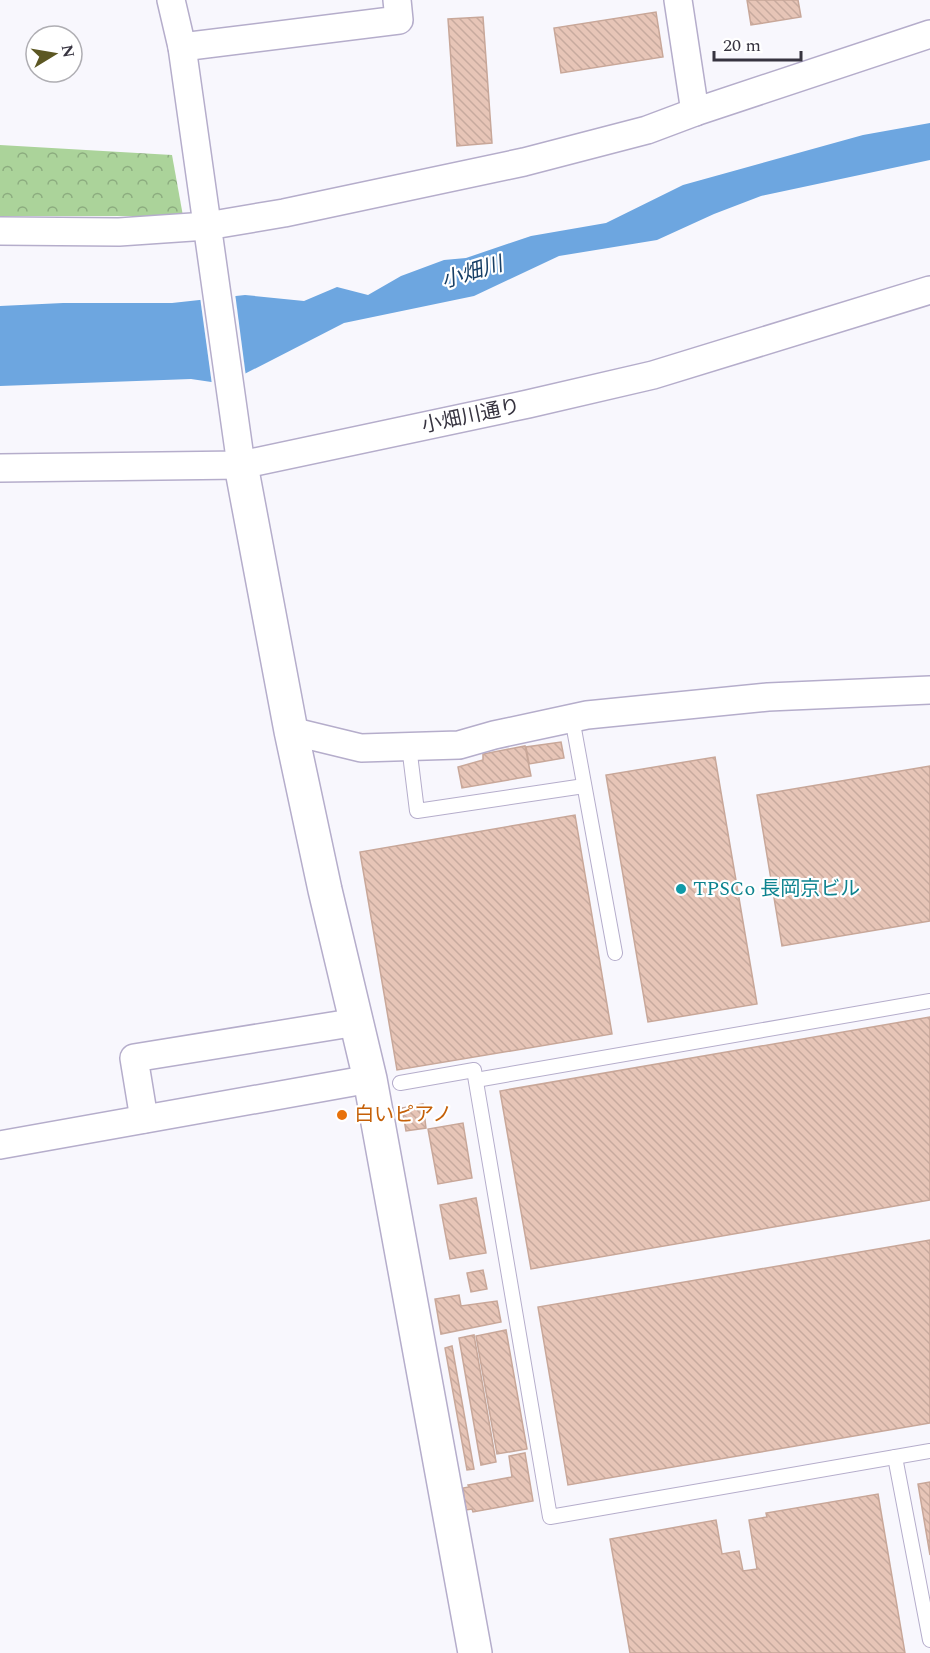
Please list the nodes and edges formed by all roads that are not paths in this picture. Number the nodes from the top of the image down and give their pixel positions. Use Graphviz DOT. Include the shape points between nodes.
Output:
graph roads {
  1 [pos="171,0"];
  2 [pos="397,0"];
  3 [pos="678,0"];
  4 [pos="930,34"];
  5 [pos="182,47"];
  6 [pos="695,112"];
  7 [pos="0,231"];
  8 [pos="208,233"];
  9 [pos="930,290"];
  10 [pos="241,465"];
  11 [pos="0,468"];
  12 [pos="930,690"];
  13 [pos="572,718"];
  14 [pos="291,731"];
  15 [pos="409,746"];
  16 [pos="584,786"];
  17 [pos="615,953"];
  18 [pos="930,1001"];
  19 [pos="357,1022"];
  20 [pos="476,1080"];
  21 [pos="385,1081"];
  22 [pos="144,1119"];
  23 [pos="0,1145"];
  24 [pos="930,1451"];
  25 [pos="895,1457"];
  26 [pos="930,1641"];
  27 [pos="475,1653"];
  1 -- 5 [label="street"];
  2 -- 5 [label="street" via="399,20"];
  3 -- 6 [label="street"];
  4 -- 6 [label="street"];
  5 -- 8 [label="street"];
  6 -- 8 [label="street" via="647,130 524,162"];
  7 -- 8 [label="street"];
  8 -- 10 [label="street"];
  9 -- 10 [label="street, 小畑川通り" via="653,375"];
  10 -- 11 [label="street, 小畑川通り"];
  10 -- 14 [label="street"];
  12 -- 13 [label="street" via="768,697"];
  13 -- 15 [label="street" via="459,746"];
  13 -- 16 [label="lane"];
  14 -- 15 [label="street" via="361,748"];
  14 -- 19 [label="street"];
  15 -- 16 [label="lane" via="417,811"];
  16 -- 17 [label="lane"];
  18 -- 20 [label="lane"];
  19 -- 21 [label="street"];
  19 -- 22 [label="street" via="134,1058"];
  20 -- 21 [label="lane" via="474,1070"];
  20 -- 25 [label="lane" via="550,1517"];
  21 -- 22 [label="street"];
  21 -- 27 [label="street"];
  22 -- 23 [label="street"];
  24 -- 25 [label="lane"];
  25 -- 26 [label="lane"];
}
